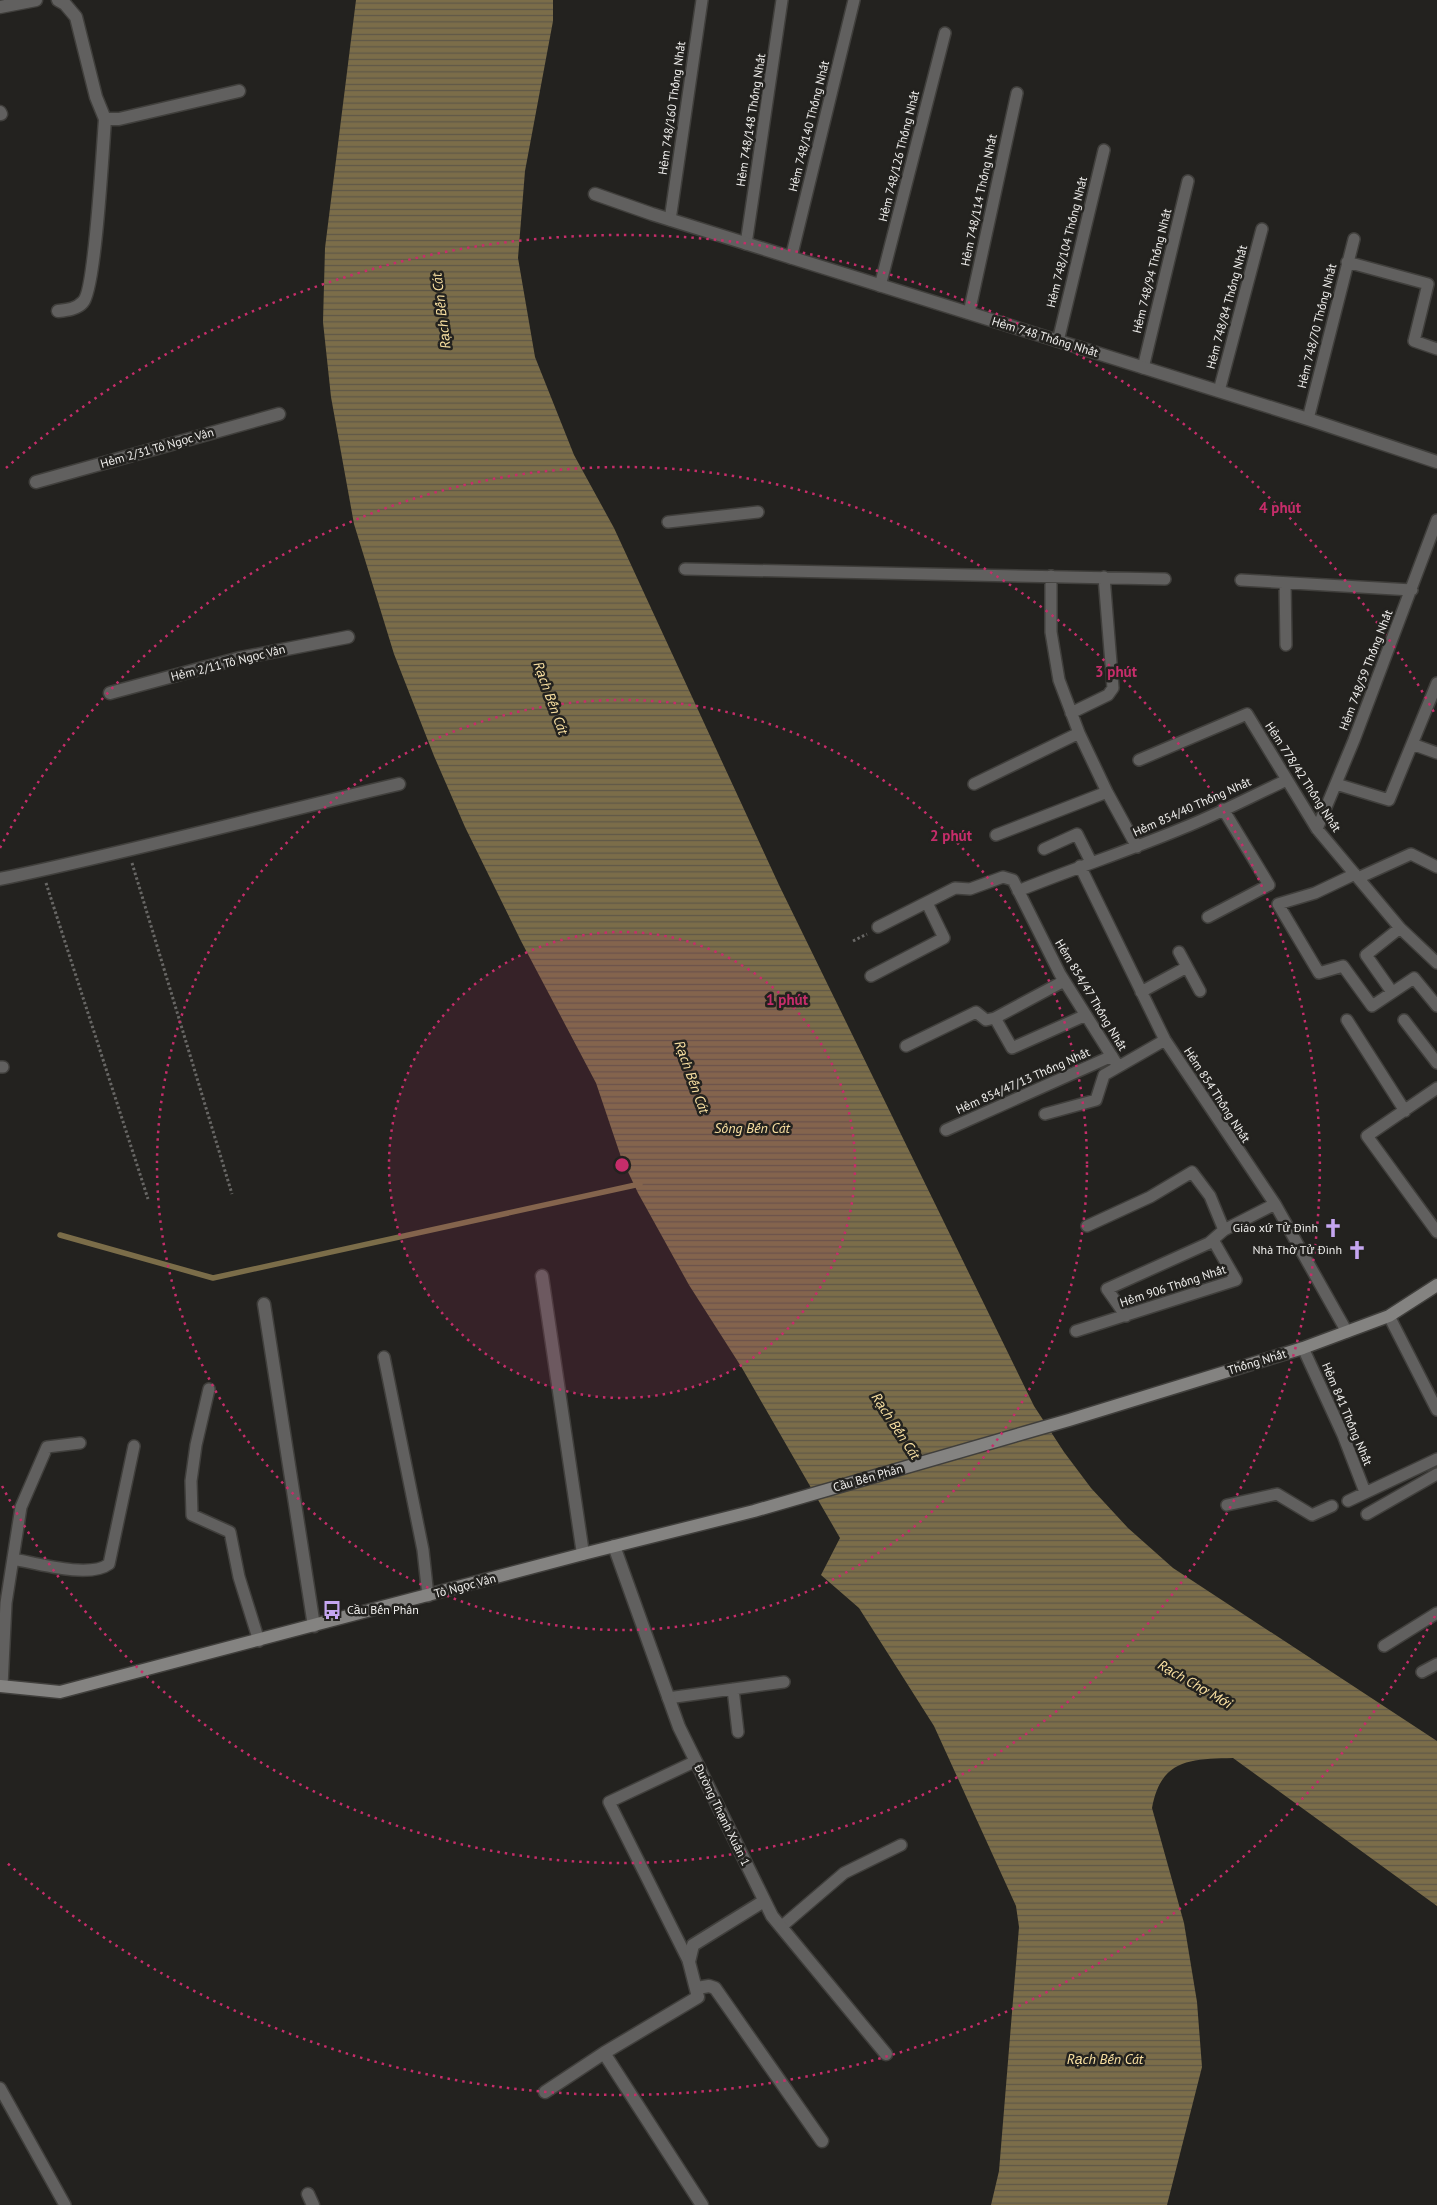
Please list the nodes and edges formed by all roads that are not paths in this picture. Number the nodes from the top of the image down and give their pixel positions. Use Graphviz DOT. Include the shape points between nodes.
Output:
graph roads {
  1 [pos="36,0"];
  2 [pos="58,0"];
  3 [pos="702,0"];
  4 [pos="782,0"];
  5 [pos="854,0"];
  6 [pos="0,7"];
  7 [pos="945,33"];
  8 [pos="239,91"];
  9 [pos="1017,93"];
  10 [pos="105,119"];
  11 [pos="1104,150"];
  12 [pos="1188,182"];
  13 [pos="595,194"];
  14 [pos="670,220"];
  15 [pos="1262,229"];
  16 [pos="1354,239"];
  17 [pos="746,244"];
  18 [pos="791,258"];
  19 [pos="1347,262"];
  20 [pos="880,286"];
  21 [pos="58,311"];
  22 [pos="969,313"];
  23 [pos="1058,341"];
  24 [pos="1437,349"];
  25 [pos="1143,368"];
  26 [pos="1219,391"];
  27 [pos="279,414"];
  28 [pos="1308,419"];
  29 [pos="1437,462"];
  30 [pos="36,482"];
  31 [pos="758,512"];
  32 [pos="1437,520"];
  33 [pos="668,522"];
  34 [pos="686,569"];
  35 [pos="1051,576"];
  36 [pos="1104,577"];
  37 [pos="1165,579"];
  38 [pos="1241,580"];
  39 [pos="1285,583"];
  40 [pos="1412,590"];
  41 [pos="348,637"];
  42 [pos="1286,645"];
  43 [pos="1437,683"];
  44 [pos="110,693"];
  45 [pos="1071,713"];
  46 [pos="1078,733"];
  47 [pos="1412,744"];
  48 [pos="1437,753"];
  49 [pos="1139,760"];
  50 [pos="1287,780"];
  51 [pos="400,784"];
  52 [pos="974,784"];
  53 [pos="1336,784"];
  54 [pos="1107,792"];
  55 [pos="1223,809"];
  56 [pos="1317,829"];
  57 [pos="996,835"];
  58 [pos="1137,847"];
  59 [pos="1044,849"];
  60 [pos="1091,862"];
  61 [pos="1080,866"];
  62 [pos="1437,867"];
  63 [pos="1357,876"];
  64 [pos="0,879"];
  65 [pos="1018,892"];
  66 [pos="927,903"];
  67 [pos="1208,917"];
  68 [pos="878,928"];
  69 [pos="1400,928"];
  70 [pos="1179,952"];
  71 [pos="1437,963"];
  72 [pos="1187,967"];
  73 [pos="871,976"];
  74 [pos="1064,981"];
  75 [pos="1200,991"];
  76 [pos="1141,992"];
  77 [pos="1392,992"];
  78 [pos="1437,1006"];
  79 [pos="1086,1015"];
  80 [pos="995,1018"];
  81 [pos="1347,1020"];
  82 [pos="1404,1020"];
  83 [pos="1165,1040"];
  84 [pos="906,1046"];
  85 [pos="1115,1061"];
  86 [pos="1437,1063"];
  87 [pos="1437,1088"];
  88 [pos="1405,1111"];
  89 [pos="1045,1114"];
  90 [pos="946,1130"];
  91 [pos="1275,1204"];
  92 [pos="1088,1226"];
  93 [pos="1224,1230"];
  94 [pos="1437,1232"];
  95 [pos="1213,1240"];
  96 [pos="542,1276"];
  97 [pos="1437,1285"];
  98 [pos="264,1304"];
  99 [pos="1126,1316"];
  100 [pos="1389,1316"];
  101 [pos="1076,1331"];
  102 [pos="1347,1332"];
  103 [pos="1303,1348"];
  104 [pos="384,1357"];
  105 [pos="209,1389"];
  106 [pos="1437,1410"];
  107 [pos="1069,1420"];
  108 [pos="80,1443"];
  109 [pos="134,1446"];
  110 [pos="1437,1459"];
  111 [pos="1437,1474"];
  112 [pos="1365,1492"];
  113 [pos="1348,1501"];
  114 [pos="1227,1505"];
  115 [pos="1332,1506"];
  116 [pos="754,1512"];
  117 [pos="1367,1514"];
  118 [pos="614,1546"];
  119 [pos="583,1554"];
  120 [pos="13,1559"];
  121 [pos="428,1596"];
  122 [pos="1437,1613"];
  123 [pos="314,1626"];
  124 [pos="259,1641"];
  125 [pos="1384,1646"];
  126 [pos="1437,1664"];
  127 [pos="1422,1672"];
  128 [pos="784,1682"];
  129 [pos="1,1686"];
  130 [pos="733,1689"];
  131 [pos="668,1698"];
  132 [pos="738,1732"];
  133 [pos="696,1762"];
  134 [pos="901,1845"];
  135 [pos="764,1901"];
  136 [pos="781,1927"];
  137 [pos="689,1962"];
  138 [pos="697,1988"];
  139 [pos="604,2053"];
  140 [pos="886,2054"];
  141 [pos="0,2088"];
  142 [pos="545,2092"];
  143 [pos="822,2141"];
  144 [pos="65,2205"];
  145 [pos="702,2205"];
  1 -- 6 [label="street"];
  2 -- 10 [label="street" via="76,17 96,97"];
  3 -- 14 [label="lane, Hẻm 748/160 Thống Nhất"];
  4 -- 17 [label="lane, Hẻm 748/148 Thống Nhất"];
  5 -- 18 [label="lane, Hẻm 748/140 Thống Nhất"];
  7 -- 20 [label="lane, Hẻm 748/126 Thống Nhất"];
  8 -- 10 [label="street" via="119,119"];
  9 -- 22 [label="lane, Hẻm 748/114 Thống Nhất"];
  10 -- 21 [label="street" via="96,237 86,298 78,306"];
  11 -- 23 [label="lane, Hẻm 748/104 Thống Nhất"];
  12 -- 25 [label="lane, Hẻm 748/94 Thống Nhất"];
  13 -- 14 [label="street, Hẻm 748 Thống Nhất"];
  14 -- 17 [label="street, Hẻm 748 Thống Nhất"];
  15 -- 26 [label="lane, Hẻm 748/84 Thống Nhất"];
  16 -- 19 [label="lane, Hẻm 748/70 Thống Nhất"];
  17 -- 18 [label="street, Hẻm 748 Thống Nhất"];
  18 -- 20 [label="street, Hẻm 748 Thống Nhất"];
  19 -- 24 [label="lane" via="1428,284 1414,341"];
  19 -- 28 [label="lane, Hẻm 748/70 Thống Nhất"];
  20 -- 22 [label="street, Hẻm 748 Thống Nhất"];
  22 -- 23 [label="street, Hẻm 748 Thống Nhất"];
  23 -- 25 [label="street, Hẻm 748 Thống Nhất"];
  25 -- 26 [label="street, Hẻm 748 Thống Nhất"];
  26 -- 28 [label="street, Hẻm 748 Thống Nhất"];
  27 -- 30 [label="street, Hẻm 2/31 Tô Ngọc Vân"];
  28 -- 29 [label="street, Hẻm 748 Thống Nhất"];
  31 -- 33 [label="lane"];
  32 -- 40 [label="lane, Hẻm 748/59 Thống Nhất"];
  34 -- 35 [label="lane"];
  35 -- 36 [label="lane"];
  35 -- 45 [label="lane" via="1051,632 1059,680"];
  36 -- 37 [label="lane"];
  36 -- 45 [label="lane" via="1113,688 1108,695"];
  38 -- 39 [label="lane"];
  39 -- 40 [label="lane"];
  39 -- 42 [label="lane"];
  40 -- 53 [label="lane, Hẻm 748/59 Thống Nhất"];
  41 -- 44 [label="street, Hẻm 2/11 Tô Ngọc Vân" via="240,658"];
  43 -- 47 [label="lane"];
  45 -- 46 [label="lane"];
  46 -- 52 [label="lane"];
  46 -- 54 [label="lane"];
  47 -- 48 [label="lane"];
  47 -- 53 [label="lane" via="1389,800"];
  49 -- 50 [label="lane, Hẻm 778/42 Thống Nhất" via="1247,714"];
  50 -- 55 [label="lane, Hẻm 854/40 Thống Nhất"];
  50 -- 56 [label="lane, Hẻm 778/42 Thống Nhất"];
  51 -- 64 [label="street"];
  53 -- 56 [label="lane, Hẻm 748/59 Thống Nhất"];
  54 -- 57 [label="lane"];
  54 -- 58 [label="lane"];
  55 -- 58 [label="lane, Hẻm 854/40 Thống Nhất"];
  55 -- 67 [label="lane" via="1269,884"];
  56 -- 63 [label="lane, Hẻm 778/42 Thống Nhất"];
  58 -- 60 [label="lane, Hẻm 854/40 Thống Nhất"];
  59 -- 60 [label="lane" via="1077,834"];
  60 -- 61 [label="lane, Hẻm 854/40 Thống Nhất"];
  61 -- 65 [label="lane, Hẻm 854/40 Thống Nhất"];
  61 -- 76 [label="lane, Hẻm 854 Thống Nhất"];
  62 -- 63 [label="lane" via="1411,854"];
  63 -- 69 [label="lane, Hẻm 778/42 Thống Nhất"];
  63 -- 77 [label="lane" via="1278,904 1319,972 1343,966 1372,1006"];
  65 -- 66 [label="lane, Hẻm 854/47 Thống Nhất" via="1013,880 1003,877 970,889 955,888"];
  65 -- 74 [label="lane, Hẻm 854/47 Thống Nhất"];
  66 -- 68 [label="lane, Hẻm 854/47 Thống Nhất"];
  66 -- 73 [label="lane" via="944,938"];
  69 -- 71 [label="lane, Hẻm 778/42 Thống Nhất"];
  69 -- 77 [label="lane" via="1366,955"];
  70 -- 72 [label="lane"];
  72 -- 75 [label="lane"];
  72 -- 76 [label="lane"];
  74 -- 79 [label="lane, Hẻm 854/47 Thống Nhất"];
  74 -- 80 [label="lane"];
  76 -- 83 [label="lane, Hẻm 854 Thống Nhất"];
  77 -- 78 [label="lane" via="1414,978"];
  79 -- 80 [label="lane" via="1012,1048"];
  79 -- 85 [label="lane, Hẻm 854/47 Thống Nhất"];
  80 -- 84 [label="lane" via="986,1020 976,1012"];
  81 -- 88 [label="lane"];
  82 -- 86 [label="lane"];
  83 -- 85 [label="lane, Hẻm 854/47 Thống Nhất"];
  83 -- 91 [label="lane, Hẻm 854 Thống Nhất"];
  85 -- 89 [label="lane, Hẻm 854/47 Thống Nhất" via="1104,1075 1096,1100"];
  85 -- 90 [label="lane, Hẻm 854/47/13 Thống Nhất"];
  87 -- 88 [label="lane"];
  88 -- 94 [label="lane" via="1367,1136"];
  91 -- 93 [label="lane"];
  91 -- 102 [label="lane, Hẻm 854 Thống Nhất"];
  92 -- 93 [label="lane" via="1150,1197 1192,1172 1210,1196"];
  93 -- 95 [label="lane"];
  95 -- 99 [label="lane" via="1107,1289"];
  95 -- 99 [label="lane, Hẻm 906 Thống Nhất" via="1236,1280"];
  96 -- 119 [label="street"];
  97 -- 100 [label="main road, Thống Nhất"];
  98 -- 123 [label="street"];
  99 -- 101 [label="lane, Hẻm 906 Thống Nhất"];
  100 -- 102 [label="main road, Thống Nhất"];
  100 -- 106 [label="lane"];
  102 -- 103 [label="main road, Thống Nhất"];
  103 -- 107 [label="main road, Thống Nhất"];
  103 -- 112 [label="lane, Hẻm 841 Thống Nhất"];
  104 -- 121 [label="lane" via="423,1550"];
  105 -- 124 [label="lane" via="191,1481 192,1515 230,1532 239,1577"];
  107 -- 116 [label="main road, Cầu Bến Phân"];
  108 -- 120 [label="lane" via="46,1447 21,1507"];
  109 -- 120 [label="lane" via="109,1564 96,1571"];
  110 -- 112 [label="lane"];
  111 -- 117 [label="lane"];
  112 -- 113 [label="lane"];
  114 -- 115 [label="lane" via="1277,1494 1312,1515"];
  116 -- 118 [label="main road, Tô Ngọc Vân"];
  118 -- 119 [label="main road, Tô Ngọc Vân"];
  118 -- 131 [label="street, Đường Thạnh Xuân 1"];
  119 -- 121 [label="main road, Tô Ngọc Vân"];
  120 -- 129 [label="lane" via="6,1604"];
  121 -- 123 [label="main road, Tô Ngọc Vân"];
  122 -- 125 [label="lane"];
  123 -- 124 [label="main road, Tô Ngọc Vân"];
  124 -- 129 [label="main road, Tô Ngọc Vân" via="60,1692"];
  126 -- 127 [label="lane"];
  128 -- 130 [label="lane"];
  130 -- 131 [label="lane"];
  130 -- 132 [label="lane"];
  131 -- 133 [label="street, Đường Thạnh Xuân 1"];
  133 -- 135 [label="street, Đường Thạnh Xuân 1"];
  133 -- 137 [label="lane" via="609,1802"];
  134 -- 136 [label="lane" via="844,1873"];
  135 -- 136 [label="street, Đường Thạnh Xuân 1"];
  135 -- 137 [label="street" via="693,1945"];
  136 -- 140 [label="street, Đường Thạnh Xuân 1"];
  137 -- 138 [label="street"];
  138 -- 139 [label="street" via="698,1997"];
  138 -- 143 [label="street" via="715,1988"];
  139 -- 142 [label="street"];
  139 -- 145 [label="street"];
  141 -- 144 [label="lane"];
}
